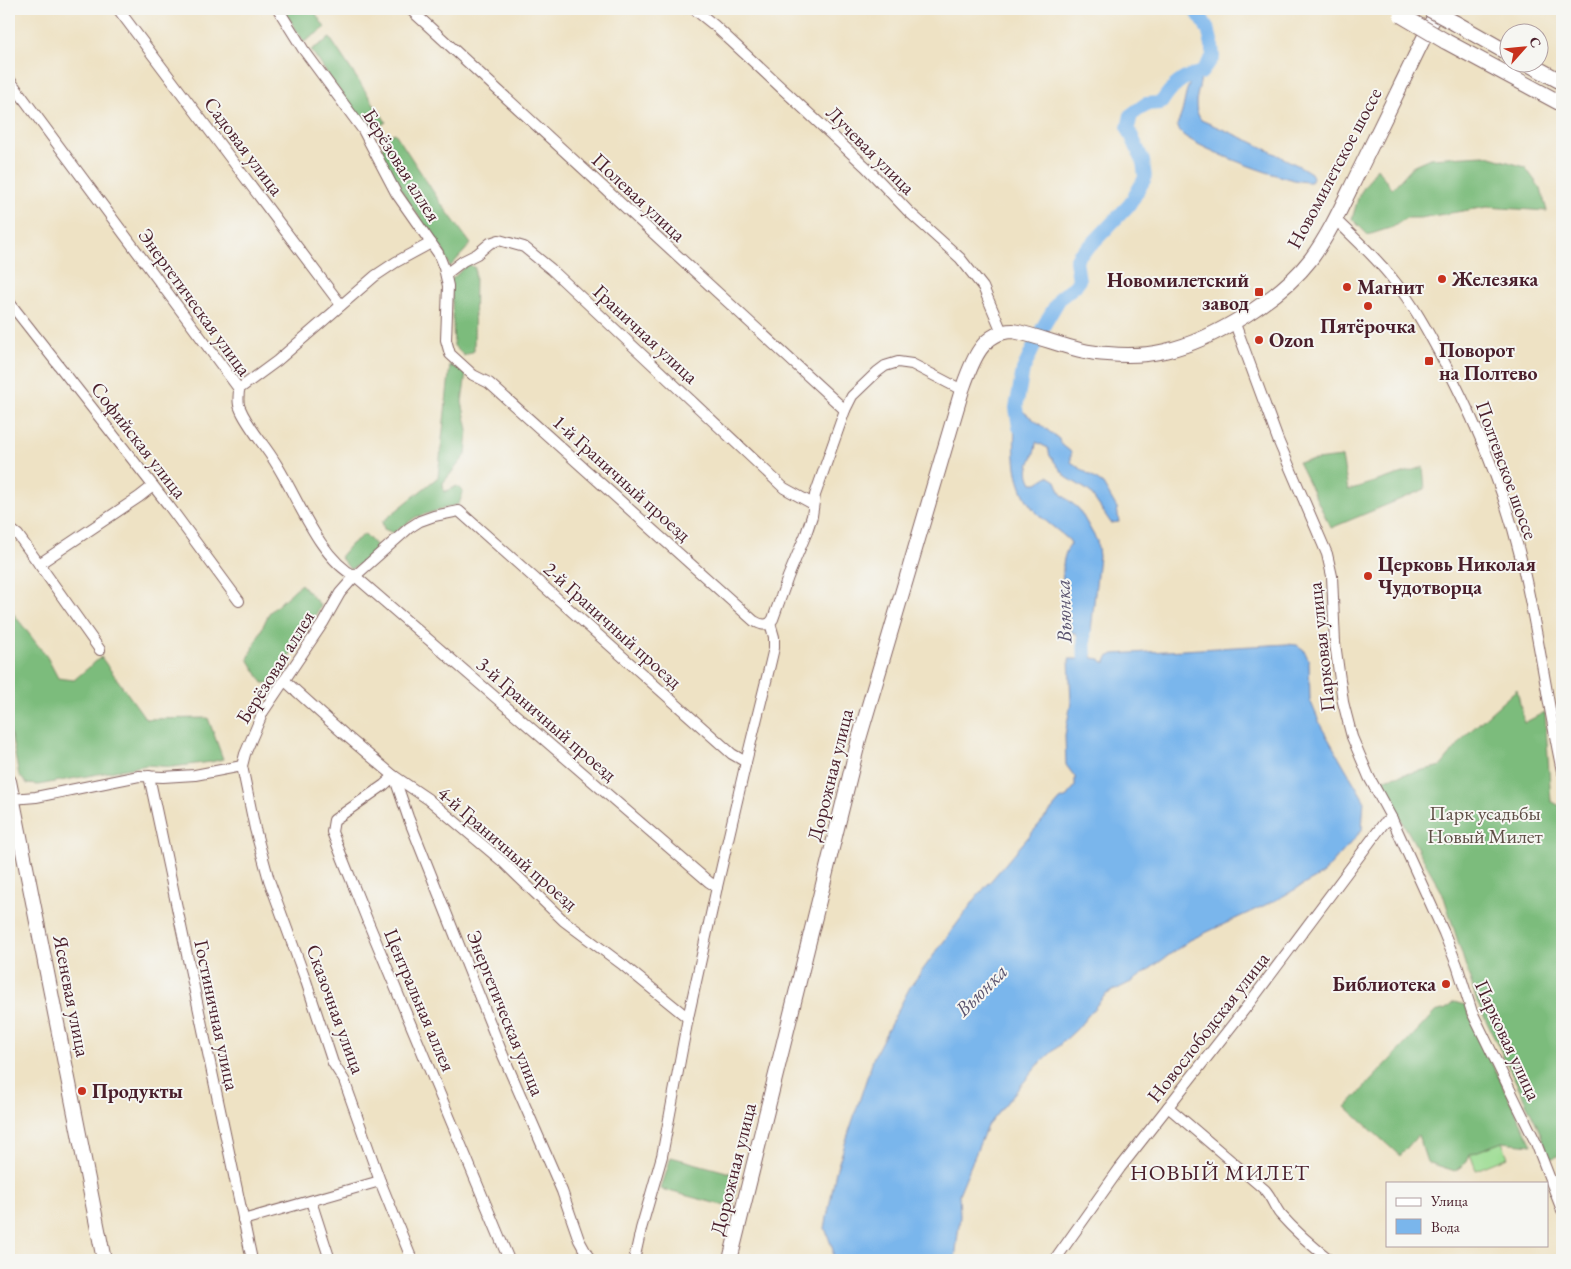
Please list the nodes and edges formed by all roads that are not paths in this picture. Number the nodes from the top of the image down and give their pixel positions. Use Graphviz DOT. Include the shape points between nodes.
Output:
graph roads {
  1 [pos="118,9"];
  2 [pos="278,9"];
  3 [pos="410,9"];
  4 [pos="694,9"];
  5 [pos="1429,9"];
  6 [pos="1438,9"];
  7 [pos="1397,12"];
  8 [pos="1498,47"];
  9 [pos="1544,72"];
  10 [pos="9,79"];
  11 [pos="1562,82"];
  12 [pos="1562,104"];
  13 [pos="1335,219"];
  14 [pos="431,243"];
  15 [pos="446,274"];
  16 [pos="9,302"];
  17 [pos="341,305"];
  18 [pos="1234,321"];
  19 [pos="1002,332"];
  20 [pos="450,354"];
  21 [pos="239,389"];
  22 [pos="962,390"];
  23 [pos="845,410"];
  24 [pos="153,486"];
  25 [pos="813,504"];
  26 [pos="459,511"];
  27 [pos="9,528"];
  28 [pos="39,564"];
  29 [pos="355,576"];
  30 [pos="239,601"];
  31 [pos="770,623"];
  32 [pos="100,650"];
  33 [pos="284,680"];
  34 [pos="746,762"];
  35 [pos="242,766"];
  36 [pos="1562,771"];
  37 [pos="149,776"];
  38 [pos="394,776"];
  39 [pos="9,781"];
  40 [pos="12,799"];
  41 [pos="1392,819"];
  42 [pos="717,887"];
  43 [pos="688,1018"];
  44 [pos="1168,1108"];
  45 [pos="380,1181"];
  46 [pos="311,1201"];
  47 [pos="1562,1210"];
  48 [pos="243,1220"];
  49 [pos="104,1260"];
  50 [pos="252,1260"];
  51 [pos="330,1260"];
  52 [pos="412,1260"];
  53 [pos="510,1260"];
  54 [pos="590,1260"];
  55 [pos="634,1260"];
  56 [pos="730,1260"];
  57 [pos="1055,1260"];
  58 [pos="1330,1260"];
  1 -- 17 [label="street, Садовая улица"];
  2 -- 14 [label="street, Берёзовая аллея" via="302,49 363,130 396,193"];
  3 -- 23 [label="street, Полевая улица"];
  4 -- 19 [label="street, Лучевая улица" via="846,147 908,211 960,258 983,287"];
  5 -- 8 [label="highway, bridge"];
  6 -- 13 [label="main road, Новомилетское шоссе"];
  7 -- 12 [label="highway, bridge"];
  9 -- 11 [label="highway"];
  10 -- 21 [label="street, Энергетическая улица"];
  13 -- 18 [label="main road, Новомилетское шоссе" via="1304,267 1270,297"];
  13 -- 36 [label="street, Полтевское шоссе" via="1386,270 1406,296 1449,371 1484,446 1521,558"];
  14 -- 15 [label="street, Берёзовая аллея"];
  14 -- 17 [label="street" via="375,276"];
  15 -- 20 [label="street, Берёзовая аллея" via="446,340"];
  15 -- 25 [label="street, Граничная улица" via="490,243 499,240 524,247 784,488"];
  16 -- 24 [label="street, Софийская улица"];
  17 -- 21 [label="street" via="277,362"];
  18 -- 19 [label="main road, Новомилетское шоссе" via="1202,338 1153,353 1107,354 1068,347 1016,331"];
  18 -- 41 [label="street, Парковая улица" via="1278,440 1327,554 1332,576 1335,643 1347,722 1367,772"];
  19 -- 22 [label="main road, Дорожная улица" via="983,345"];
  20 -- 31 [label="street, 1-й Граничный проезд" via="473,375 489,383 754,621"];
  21 -- 29 [label="street, Энергетическая улица" via="238,405 243,415 277,464 322,545 345,571"];
  22 -- 23 [label="street" via="912,364 898,362 886,366 857,390"];
  22 -- 56 [label="main road, Дорожная улица" via="858,739"];
  23 -- 25 [label="street"];
  24 -- 28 [label="street"];
  24 -- 30 [label="street, Софийская улица"];
  25 -- 31 [label="street" via="806,534"];
  26 -- 29 [label="street, Берёзовая аллея" via="420,521"];
  26 -- 34 [label="street, 2-й Граничный проезд" via="732,754"];
  27 -- 28 [label="street"];
  28 -- 32 [label="street"];
  29 -- 33 [label="street, Берёзовая аллея" via="340,593"];
  29 -- 42 [label="street, 3-й Граничный проезд"];
  31 -- 34 [label="street" via="774,648"];
  33 -- 35 [label="street, Берёзовая аллея" via="263,712"];
  33 -- 38 [label="street, 4-й Граничный проезд"];
  34 -- 42 [label="street"];
  35 -- 37 [label="street" via="194,775"];
  35 -- 45 [label="street, Сказочная улица" via="269,880 333,1063 344,1080"];
  37 -- 40 [label="street"];
  37 -- 48 [label="street, Гостиничная улица"];
  38 -- 43 [label="street, 4-й Граничный проезд" via="428,799 503,862 564,921"];
  38 -- 53 [label="street, Центральная аллея" via="334,820 332,832"];
  38 -- 54 [label="street, Энергетическая улица" via="502,1053"];
  39 -- 40 [label="main road, Ясеневая улица"];
  40 -- 49 [label="main road, Ясеневая улица"];
  41 -- 44 [label="street, Новослободская улица" via="1384,823"];
  41 -- 47 [label="street, Парковая улица" via="1457,965 1472,1012 1536,1143"];
  42 -- 43 [label="street"];
  43 -- 55 [label="street" via="662,1156"];
  44 -- 57 [label="street, Новослободская улица" via="1120,1168"];
  44 -- 58 [label="street" via="1265,1190 1296,1231"];
  45 -- 46 [label="street"];
  45 -- 52 [label="street, Сказочная улица"];
  46 -- 48 [label="street"];
  46 -- 51 [label="street"];
  48 -- 50 [label="street, Гостиничная улица"];
}
